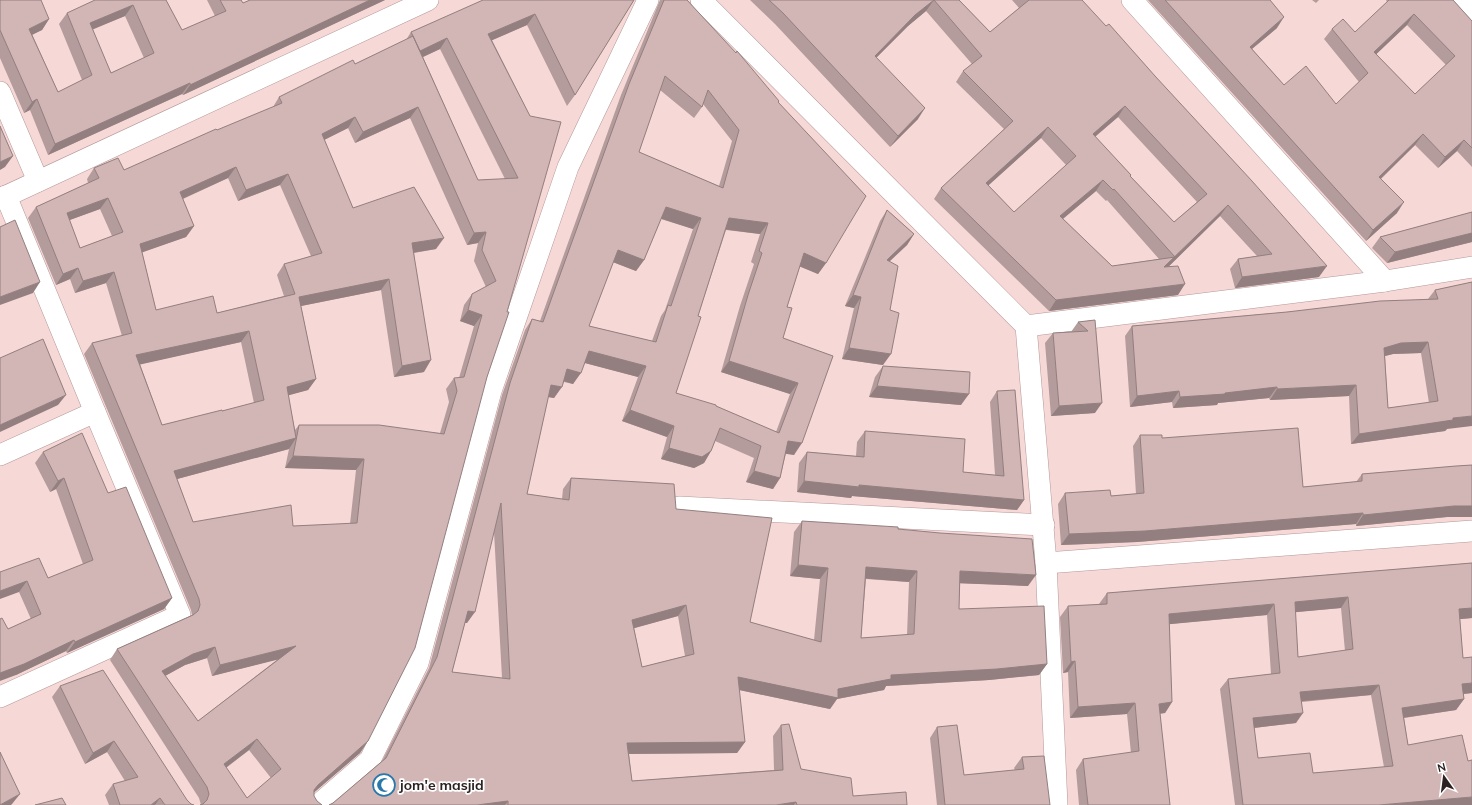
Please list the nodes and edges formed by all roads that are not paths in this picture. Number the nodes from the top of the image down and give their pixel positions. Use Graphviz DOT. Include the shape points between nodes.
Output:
graph roads {
  1 [pos="428,0"];
  2 [pos="648,0"];
  3 [pos="701,0"];
  4 [pos="1132,0"];
  5 [pos="1461,0"];
  6 [pos="1472,11"];
  7 [pos="0,92"];
  8 [pos="38,182"];
  9 [pos="3,197"];
  10 [pos="1472,267"];
  11 [pos="1385,281"];
  12 [pos="1026,326"];
  13 [pos="95,412"];
  14 [pos="0,455"];
  15 [pos="679,506"];
  16 [pos="1044,525"];
  17 [pos="1472,532"];
  18 [pos="1046,563"];
  19 [pos="0,697"];
  20 [pos="318,805"];
  21 [pos="1057,805"];
  1 -- 8 [label="street"];
  2 -- 20 [label="street" via="568,167 491,391 418,662 370,760"];
  3 -- 12 [label="street"];
  4 -- 11 [label="street"];
  5 -- 6 [label="street"];
  7 -- 8 [label="street"];
  8 -- 9 [label="street"];
  9 -- 13 [label="street"];
  10 -- 11 [label="street"];
  11 -- 12 [label="street"];
  12 -- 16 [label="street"];
  13 -- 14 [label="street"];
  13 -- 19 [label="street" via="180,615 96,662"];
  15 -- 16 [label="street"];
  16 -- 18 [label="street"];
  17 -- 18 [label="street"];
  18 -- 21 [label="street"];
}
